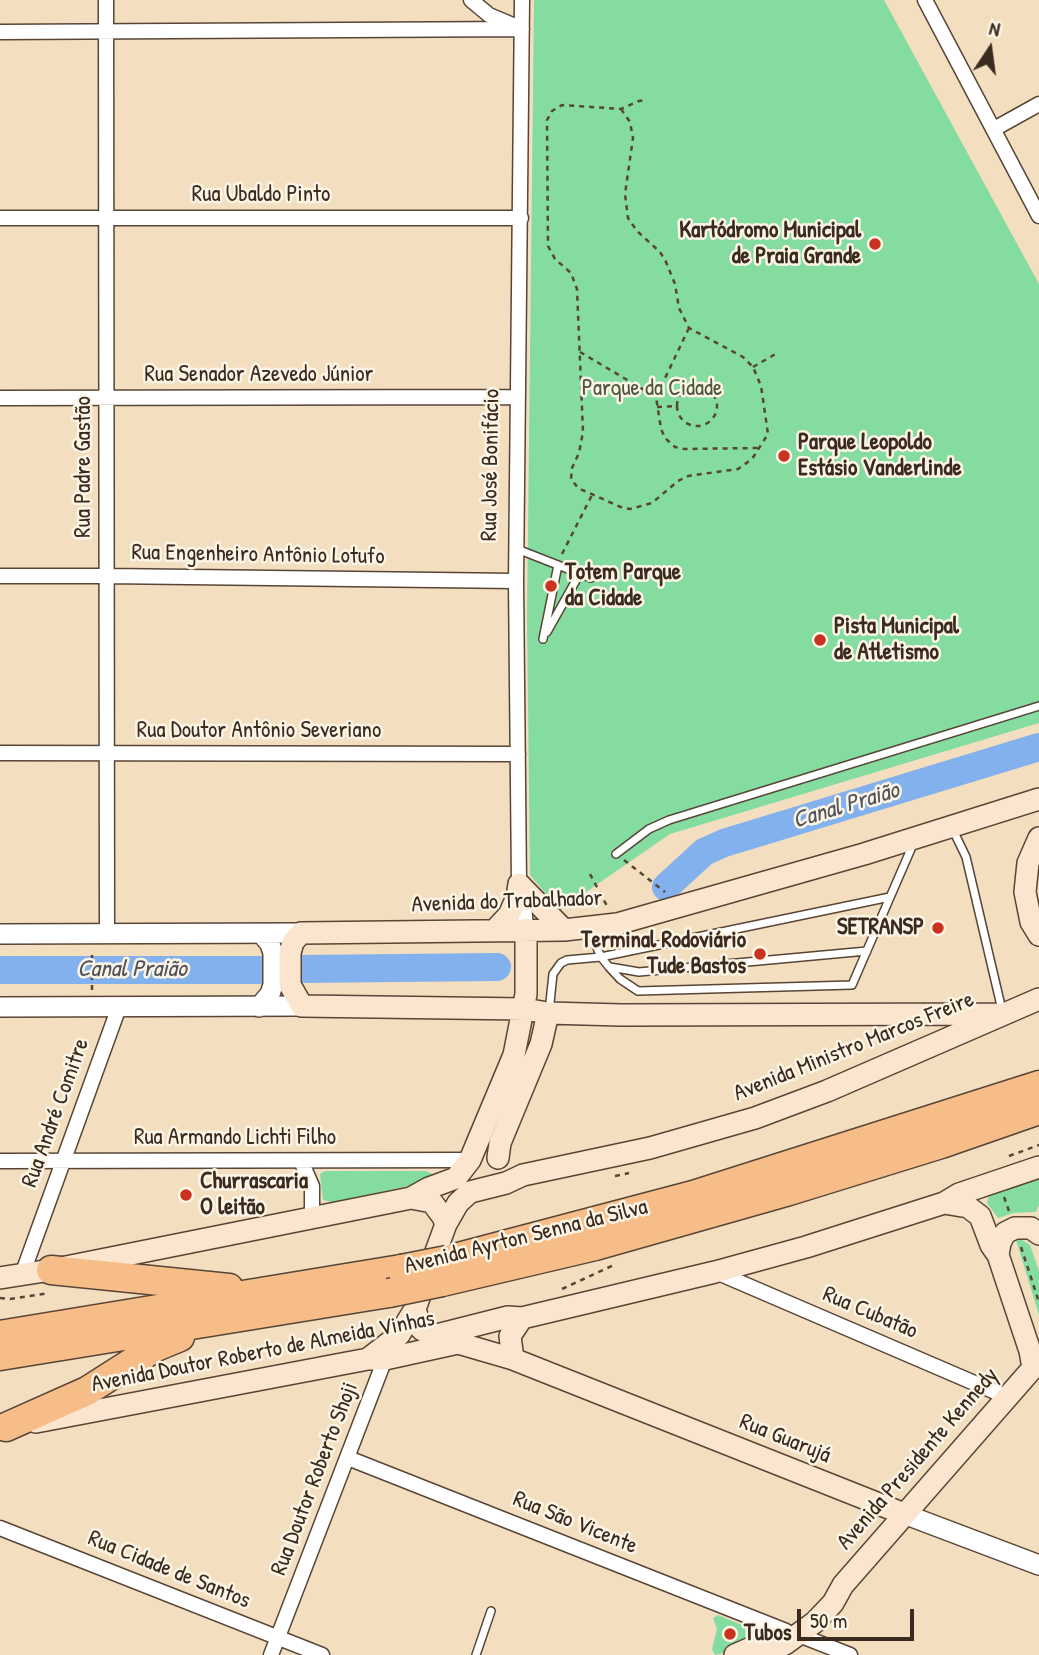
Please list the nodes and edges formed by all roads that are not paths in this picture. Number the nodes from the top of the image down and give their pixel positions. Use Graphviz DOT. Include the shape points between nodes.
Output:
graph roads {
  1 [pos="106,0"];
  2 [pos="471,0"];
  3 [pos="522,0"];
  4 [pos="925,0"];
  5 [pos="489,22"];
  6 [pos="522,29"];
  7 [pos="0,32"];
  8 [pos="106,32"];
  9 [pos="1039,104"];
  10 [pos="993,130"];
  11 [pos="1039,216"];
  12 [pos="0,218"];
  13 [pos="106,218"];
  14 [pos="521,218"];
  15 [pos="517,397"];
  16 [pos="0,398"];
  17 [pos="106,398"];
  18 [pos="516,548"];
  19 [pos="558,565"];
  20 [pos="579,575"];
  21 [pos="0,576"];
  22 [pos="107,576"];
  23 [pos="592,578"];
  24 [pos="516,580"];
  25 [pos="1039,706"];
  26 [pos="0,754"];
  27 [pos="107,754"];
  28 [pos="518,754"];
  29 [pos="1039,799"];
  30 [pos="951,827"];
  31 [pos="1039,838"];
  32 [pos="915,839"];
  33 [pos="616,853"];
  34 [pos="519,884"];
  35 [pos="890,897"];
  36 [pos="496,929"];
  37 [pos="526,929"];
  38 [pos="589,929"];
  39 [pos="564,930"];
  40 [pos="301,933"];
  41 [pos="0,934"];
  42 [pos="107,934"];
  43 [pos="262,934"];
  44 [pos="1039,935"];
  45 [pos="867,951"];
  46 [pos="281,953"];
  47 [pos="601,957"];
  48 [pos="609,967"];
  49 [pos="282,985"];
  50 [pos="1039,999"];
  51 [pos="302,1006"];
  52 [pos="0,1007"];
  53 [pos="119,1007"];
  54 [pos="259,1007"];
  55 [pos="524,1009"];
  56 [pos="548,1013"];
  57 [pos="1003,1014"];
  58 [pos="1039,1085"];
  59 [pos="1039,1110"];
  60 [pos="474,1151"];
  61 [pos="498,1158"];
  62 [pos="0,1161"];
  63 [pos="63,1161"];
  64 [pos="301,1161"];
  65 [pos="1039,1167"];
  66 [pos="523,1175"];
  67 [pos="411,1198"];
  68 [pos="944,1203"];
  69 [pos="312,1217"];
  70 [pos="446,1224"];
  71 [pos="1039,1234"];
  72 [pos="998,1255"];
  73 [pos="51,1270"];
  74 [pos="444,1271"];
  75 [pos="715,1272"];
  76 [pos="22,1275"];
  77 [pos="0,1278"];
  78 [pos="395,1281"];
  79 [pos="302,1286"];
  80 [pos="415,1309"];
  81 [pos="522,1318"];
  82 [pos="218,1321"];
  83 [pos="0,1335"];
  84 [pos="0,1356"];
  85 [pos="377,1359"];
  86 [pos="513,1359"];
  87 [pos="1036,1376"];
  88 [pos="1007,1397"];
  89 [pos="3,1428"];
  90 [pos="348,1458"];
  91 [pos="904,1514"];
  92 [pos="0,1528"];
  93 [pos="1039,1565"];
  94 [pos="491,1611"];
  95 [pos="793,1633"];
  96 [pos="278,1638"];
  97 [pos="271,1655"];
  98 [pos="322,1655"];
  99 [pos="476,1655"];
  100 [pos="735,1655"];
  101 [pos="762,1655"];
  102 [pos="850,1655"];
  1 -- 8 [label="street, Rua Padre Gastão"];
  2 -- 5 [label="street"];
  3 -- 6 [label="street, Rua José Bonifácio"];
  4 -- 10 [label="street"];
  5 -- 6 [label="street"];
  5 -- 8 [label="street"];
  6 -- 14 [label="street, Rua José Bonifácio"];
  7 -- 8 [label="street"];
  8 -- 13 [label="street, Rua Padre Gastão"];
  9 -- 10 [label="street"];
  10 -- 11 [label="street"];
  12 -- 13 [label="street, Rua Ubaldo Pinto"];
  13 -- 14 [label="street, Rua Ubaldo Pinto"];
  13 -- 17 [label="street, Rua Padre Gastão"];
  14 -- 15 [label="street, Rua José Bonifácio"];
  15 -- 17 [label="street, Rua Senador Azevedo Júnior"];
  15 -- 18 [label="street, Rua José Bonifácio"];
  16 -- 17 [label="street, Rua Senador Azevedo Júnior"];
  17 -- 22 [label="street, Rua Padre Gastão"];
  18 -- 19 [label="lane"];
  18 -- 24 [label="street, Rua José Bonifácio"];
  19 -- 20 [label="lane"];
  19 -- 20 [label="lane" via="543,639"];
  20 -- 23 [label="lane"];
  21 -- 22 [label="street, Rua Engenheiro Antônio Lotufo"];
  22 -- 24 [label="street, Rua Engenheiro Antônio Lotufo"];
  22 -- 27 [label="street, Rua Padre Gastão"];
  24 -- 28 [label="street, Rua José Bonifácio"];
  25 -- 33 [label="lane" via="669,820"];
  26 -- 27 [label="street, Rua Doutor Antônio Severiano"];
  27 -- 28 [label="street, Rua Doutor Antônio Severiano"];
  27 -- 42 [label="street, Rua Padre Gastão"];
  28 -- 34 [label="street, Rua José Bonifácio"];
  29 -- 30 [label="main road, Avenida do Trabalhador"];
  30 -- 32 [label="main road, Avenida do Trabalhador"];
  30 -- 57 [label="lane" via="966,858"];
  31 -- 44 [label="main road" via="1028,863 1025,892 1031,922"];
  32 -- 35 [label="lane"];
  32 -- 38 [label="main road, Avenida do Trabalhador"];
  34 -- 36 [label="main road" via="509,915"];
  34 -- 37 [label="street, Rua José Bonifácio"];
  34 -- 39 [label="main road"];
  35 -- 45 [label="lane"];
  35 -- 47 [label="lane"];
  36 -- 37 [label="main road, Avenida do Trabalhador"];
  36 -- 40 [label="main road, Avenida do Trabalhador"];
  37 -- 39 [label="main road, Avenida do Trabalhador"];
  37 -- 55 [label="main road"];
  38 -- 39 [label="main road, Avenida do Trabalhador"];
  38 -- 47 [label="lane"];
  40 -- 43 [label="street, Avenida do Trabalhador"];
  40 -- 46 [label="main road"];
  41 -- 42 [label="street, Avenida do Trabalhador"];
  42 -- 43 [label="street, Avenida do Trabalhador"];
  43 -- 46 [label="street"];
  45 -- 48 [label="lane" via="639,972"];
  45 -- 48 [label="lane" via="852,985 638,991"];
  46 -- 49 [label="main road"];
  47 -- 48 [label="lane"];
  47 -- 56 [label="lane" via="573,958 561,964 553,974"];
  49 -- 51 [label="main road"];
  49 -- 54 [label="street"];
  50 -- 57 [label="main road, Avenida Ministro Marcos Freire"];
  51 -- 54 [label="street"];
  51 -- 55 [label="main road"];
  52 -- 53 [label="street"];
  53 -- 54 [label="street"];
  53 -- 63 [label="street, Rua André Comitre"];
  55 -- 56 [label="main road"];
  55 -- 60 [label="main road" via="514,1055"];
  56 -- 57 [label="main road"];
  56 -- 61 [label="main road"];
  57 -- 66 [label="main road, Avenida Ministro Marcos Freire" via="755,1118 650,1148"];
  58 -- 74 [label="highway, Avenida Ayrton Senna da Silva"];
  59 -- 74 [label="highway, Avenida Ayrton Senna da Silva" via="789,1191 595,1246"];
  60 -- 61 [label="main road"];
  60 -- 64 [label="street, Rua Armando Lichti Filho"];
  60 -- 67 [label="main road" via="456,1178"];
  61 -- 66 [label="main road" via="503,1167"];
  62 -- 63 [label="street, Rua Armando Lichti Filho"];
  63 -- 64 [label="street, Rua Armando Lichti Filho"];
  63 -- 76 [label="street, Rua André Comitre"];
  64 -- 69 [label="street" via="312,1186"];
  65 -- 68 [label="main road"];
  66 -- 70 [label="main road, Avenida Ministro Marcos Freire" via="470,1192"];
  67 -- 69 [label="main road"];
  67 -- 70 [label="main road" via="432,1202"];
  68 -- 72 [label="main road" via="978,1213"];
  68 -- 75 [label="main road"];
  69 -- 73 [label="main road"];
  70 -- 80 [label="main road, Avenida Ministro Marcos Freire"];
  71 -- 72 [label="main road" via="1031,1228 1005,1233"];
  72 -- 87 [label="main road"];
  73 -- 76 [label="main road"];
  73 -- 79 [label="highway" via="225,1288"];
  74 -- 78 [label="highway, Avenida Ayrton Senna da Silva, bridge"];
  75 -- 81 [label="main road"];
  75 -- 88 [label="street, Rua Cubatão"];
  76 -- 77 [label="main road"];
  78 -- 79 [label="highway, Avenida Ayrton Senna da Silva"];
  78 -- 82 [label="highway, Avenida Ayrton Senna da Silva"];
  79 -- 83 [label="highway, Avenida Ayrton Senna da Silva"];
  80 -- 81 [label="main road" via="421,1329 437,1335 508,1317"];
  80 -- 85 [label="main road, Avenida Ministro Marcos Freire"];
  81 -- 86 [label="main road" via="510,1336"];
  82 -- 84 [label="highway, Avenida Ayrton Senna da Silva"];
  82 -- 89 [label="highway" via="156,1347 87,1391"];
  85 -- 86 [label="main road, Avenida Doutor Roberto de Almeida Vinhas" via="458,1343"];
  85 -- 89 [label="main road, Avenida Doutor Roberto de Almeida Vinhas"];
  85 -- 90 [label="street, Rua Doutor Roberto Shoji"];
  86 -- 91 [label="main road, Rua Guarujá"];
  87 -- 88 [label="main road, Avenida Presidente Kennedy"];
  88 -- 91 [label="main road, Avenida Presidente Kennedy"];
  90 -- 95 [label="street, Rua São Vicente"];
  90 -- 96 [label="street, Rua Doutor Roberto Shoji"];
  91 -- 93 [label="street, Rua Guarujá"];
  91 -- 95 [label="main road, Avenida Presidente Kennedy" via="843,1585"];
  92 -- 96 [label="street, Rua Cidade de Santos"];
  94 -- 99 [label="lane"];
  95 -- 100 [label="main road, Avenida Presidente Kennedy"];
  95 -- 101 [label="main road, Avenida Presidente Kennedy"];
  95 -- 102 [label="street, Rua São Vicente"];
  96 -- 97 [label="street, Rua Doutor Roberto Shoji"];
  96 -- 98 [label="street, Rua Cidade de Santos"];
}
